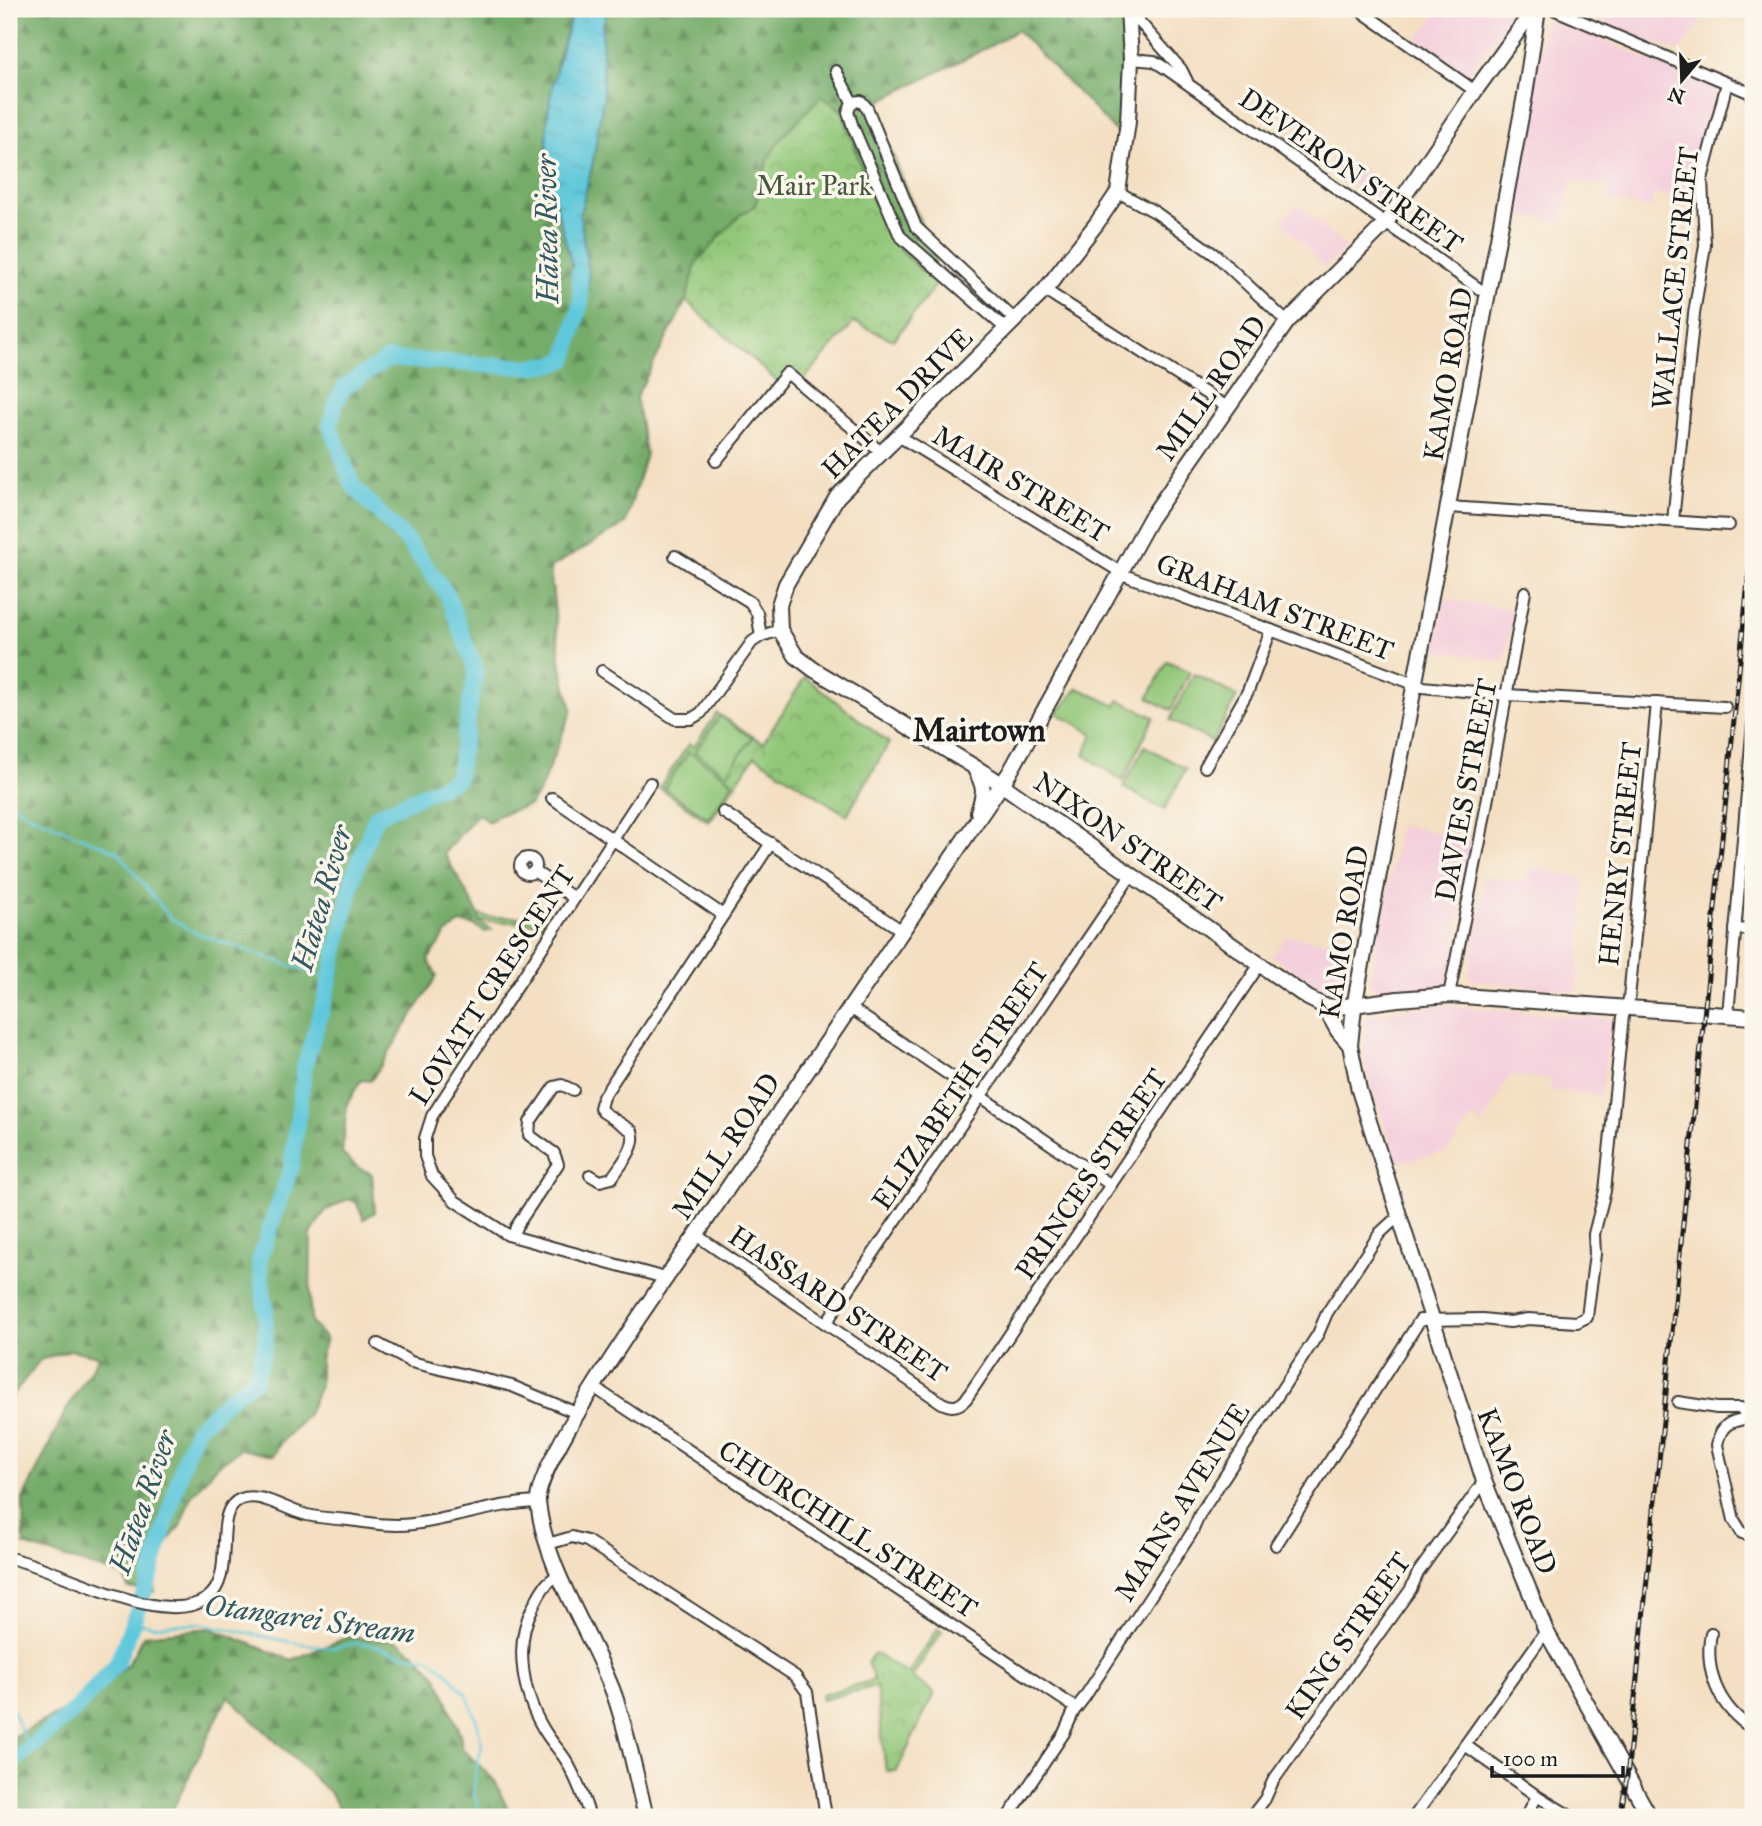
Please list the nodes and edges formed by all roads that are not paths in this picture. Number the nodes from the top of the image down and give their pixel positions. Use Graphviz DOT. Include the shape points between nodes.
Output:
graph roads {
  1 [pos="1358,9"];
  2 [pos="1536,9"];
  3 [pos="1553,9"];
  4 [pos="1128,13"];
  5 [pos="1131,59"];
  6 [pos="836,71"];
  7 [pos="1753,79"];
  8 [pos="1727,83"];
  9 [pos="1189,84"];
  10 [pos="1475,91"];
  11 [pos="1749,93"];
  12 [pos="852,102"];
  13 [pos="1118,192"];
  14 [pos="1385,224"];
  15 [pos="1045,290"];
  16 [pos="1488,295"];
  17 [pos="1287,322"];
  18 [pos="1010,324"];
  19 [pos="1227,407"];
  20 [pos="898,434"];
  21 [pos="881,452"];
  22 [pos="716,461"];
  23 [pos="1448,507"];
  24 [pos="1673,521"];
  25 [pos="1729,524"];
  26 [pos="675,556"];
  27 [pos="1120,572"];
  28 [pos="1525,592"];
  29 [pos="1271,629"];
  30 [pos="780,630"];
  31 [pos="761,636"];
  32 [pos="603,671"];
  33 [pos="1415,684"];
  34 [pos="1507,695"];
  35 [pos="1657,703"];
  36 [pos="1725,708"];
  37 [pos="1753,722"];
  38 [pos="974,767"];
  39 [pos="1205,767"];
  40 [pos="650,783"];
  41 [pos="1002,785"];
  42 [pos="1750,795"];
  43 [pos="552,798"];
  44 [pos="723,812"];
  45 [pos="973,827"];
  46 [pos="612,841"];
  47 [pos="771,843"];
  48 [pos="534,871"];
  49 [pos="1132,874"];
  50 [pos="574,898"];
  51 [pos="723,915"];
  52 [pos="1735,929"];
  53 [pos="901,930"];
  54 [pos="1753,930"];
  55 [pos="1260,964"];
  56 [pos="1450,995"];
  57 [pos="1324,1006"];
  58 [pos="849,1007"];
  59 [pos="1354,1007"];
  60 [pos="1625,1009"];
  61 [pos="1728,1015"];
  62 [pos="1753,1017"];
  63 [pos="1350,1045"];
  64 [pos="573,1090"];
  65 [pos="981,1096"];
  66 [pos="590,1175"];
  67 [pos="1111,1185"];
  68 [pos="1401,1218"];
  69 [pos="696,1235"];
  70 [pos="513,1236"];
  71 [pos="665,1278"];
  72 [pos="1431,1318"];
  73 [pos="826,1324"];
  74 [pos="377,1344"];
  75 [pos="595,1388"];
  76 [pos="1678,1402"];
  77 [pos="956,1406"];
  78 [pos="579,1414"];
  79 [pos="1750,1417"];
  80 [pos="1484,1481"];
  81 [pos="538,1502"];
  82 [pos="1753,1536"];
  83 [pos="548,1544"];
  84 [pos="1276,1545"];
  85 [pos="9,1558"];
  86 [pos="560,1575"];
  87 [pos="1546,1631"];
  88 [pos="1711,1633"];
  89 [pos="1076,1708"];
  90 [pos="1753,1729"];
  91 [pos="1465,1745"];
  92 [pos="1537,1796"];
  93 [pos="590,1817"];
  94 [pos="646,1817"];
  95 [pos="826,1817"];
  96 [pos="1008,1817"];
  97 [pos="1251,1817"];
  98 [pos="1414,1817"];
  99 [pos="1526,1817"];
  100 [pos="1572,1817"];
  101 [pos="1650,1817"];
  1 -- 10 [label="street"];
  2 -- 10 [label="main road, MILL ROAD"];
  2 -- 16 [label="main road, KAMO ROAD"];
  3 -- 8 [label="street"];
  4 -- 5 [label="main road, HATEA DRIVE"];
  4 -- 9 [label="street, DEVERON STREET" via="1181,69"];
  5 -- 9 [label="street, DEVERON STREET" via="1154,61"];
  5 -- 13 [label="main road, HATEA DRIVE"];
  6 -- 12 [label="street"];
  7 -- 11 [label="street"];
  8 -- 11 [label="street"];
  8 -- 24 [label="street, WALLACE STREET" via="1702,179 1705,245"];
  9 -- 14 [label="street, DEVERON STREET"];
  10 -- 14 [label="main road, MILL ROAD"];
  12 -- 18 [label="street" via="861,101 867,108 916,227"];
  12 -- 18 [label="street" via="849,114 900,236"];
  13 -- 15 [label="main road, HATEA DRIVE"];
  13 -- 17 [label="street" via="1218,257"];
  14 -- 16 [label="street, DEVERON STREET"];
  14 -- 17 [label="main road, MILL ROAD"];
  15 -- 18 [label="main road, HATEA DRIVE"];
  15 -- 19 [label="street"];
  16 -- 23 [label="main road, KAMO ROAD"];
  17 -- 19 [label="main road, MILL ROAD"];
  18 -- 20 [label="main road, HATEA DRIVE"];
  19 -- 27 [label="main road, MILL ROAD" via="1150,519"];
  20 -- 21 [label="main road, HATEA DRIVE"];
  20 -- 27 [label="street, MAIR STREET"];
  21 -- 22 [label="street" via="787,373"];
  21 -- 30 [label="main road, HATEA DRIVE" via="837,497 790,575 779,605"];
  23 -- 24 [label="street"];
  23 -- 33 [label="main road, KAMO ROAD"];
  24 -- 25 [label="street"];
  26 -- 31 [label="street" via="750,602"];
  27 -- 29 [label="street, GRAHAM STREET"];
  27 -- 41 [label="main road, MILL ROAD"];
  28 -- 34 [label="street, DAVIES STREET"];
  29 -- 33 [label="street, GRAHAM STREET"];
  29 -- 39 [label="street" via="1248,691"];
  30 -- 31 [label="street"];
  30 -- 38 [label="main road, NIXON STREET" via="804,663"];
  31 -- 32 [label="street" via="744,651 701,713 691,719 672,717"];
  33 -- 34 [label="street, GRAHAM STREET"];
  33 -- 59 [label="main road, KAMO ROAD"];
  34 -- 35 [label="street, GRAHAM STREET"];
  34 -- 56 [label="street, DAVIES STREET"];
  35 -- 36 [label="street, GRAHAM STREET"];
  35 -- 60 [label="street, HENRY STREET" via="1641,890"];
  37 -- 42 [label="street"];
  38 -- 41 [label="main road, NIXON STREET"];
  38 -- 45 [label="main road, MILL ROAD" via="984,793"];
  40 -- 46 [label="street, LOVATT CRESCENT"];
  41 -- 45 [label="main road, MILL ROAD"];
  41 -- 49 [label="main road, NIXON STREET"];
  42 -- 52 [label="street"];
  43 -- 46 [label="street"];
  44 -- 47 [label="street"];
  45 -- 53 [label="main road, MILL ROAD"];
  46 -- 50 [label="street, LOVATT CRESCENT"];
  46 -- 51 [label="street"];
  47 -- 51 [label="street"];
  47 -- 53 [label="street"];
  48 -- 50 [label="street"];
  49 -- 55 [label="main road, NIXON STREET"];
  49 -- 65 [label="street, ELIZABETH STREET"];
  50 -- 70 [label="street, LOVATT CRESCENT" via="427,1130 425,1156 438,1184 455,1201"];
  51 -- 66 [label="street" via="603,1097 600,1108 632,1131 633,1144 612,1178 600,1181"];
  52 -- 54 [label="street"];
  52 -- 61 [label="street"];
  53 -- 58 [label="main road, MILL ROAD"];
  55 -- 57 [label="main road, NIXON STREET"];
  55 -- 67 [label="street, PRINCES STREET"];
  56 -- 59 [label="main road, NIXON STREET"];
  56 -- 60 [label="main road, NIXON STREET"];
  57 -- 59 [label="main road, NIXON STREET"];
  57 -- 63 [label="main road"];
  58 -- 65 [label="street"];
  58 -- 69 [label="main road, MILL ROAD"];
  59 -- 63 [label="main road, KAMO ROAD"];
  60 -- 61 [label="main road, NIXON STREET"];
  60 -- 72 [label="street, HENRY STREET" via="1605,1191 1594,1234 1584,1320"];
  61 -- 62 [label="main road, NIXON STREET"];
  63 -- 68 [label="main road, KAMO ROAD" via="1359,1090"];
  64 -- 70 [label="street" via="554,1087 530,1122 529,1135 554,1153 558,1164"];
  65 -- 67 [label="street"];
  65 -- 73 [label="street, ELIZABETH STREET"];
  67 -- 77 [label="street, PRINCES STREET" via="966,1399"];
  68 -- 72 [label="main road, KAMO ROAD"];
  68 -- 89 [label="street, MAINS AVENUE" via="1380,1233 1326,1313 1318,1334"];
  69 -- 71 [label="main road, MILL ROAD"];
  69 -- 73 [label="street, HASSARD STREET"];
  70 -- 71 [label="street, LOVATT CRESCENT"];
  71 -- 75 [label="main road, MILL ROAD"];
  72 -- 80 [label="main road, KAMO ROAD"];
  72 -- 84 [label="street" via="1417,1324"];
  73 -- 77 [label="street, HASSARD STREET" via="942,1403"];
  74 -- 78 [label="street" via="411,1362 512,1386"];
  75 -- 78 [label="main road, MILL ROAD"];
  75 -- 89 [label="street, CHURCHILL STREET"];
  76 -- 79 [label="street" via="1741,1408"];
  78 -- 81 [label="main road, MILL ROAD" via="542,1480"];
  79 -- 82 [label="street" via="1726,1424 1717,1445 1734,1520 1742,1533"];
  80 -- 87 [label="main road, KAMO ROAD"];
  80 -- 97 [label="street, KING STREET"];
  81 -- 83 [label="main road"];
  81 -- 85 [label="street" via="403,1525 307,1515 258,1498 243,1498 227,1515 222,1575 213,1593 185,1607 153,1606"];
  83 -- 86 [label="main road"];
  83 -- 95 [label="street" via="572,1537 587,1541 795,1676 807,1692"];
  86 -- 93 [label="street" via="546,1584 528,1615 523,1673 533,1705 547,1735 566,1759"];
  86 -- 94 [label="main road" via="614,1695"];
  87 -- 91 [label="street"];
  87 -- 101 [label="main road, KAMO ROAD"];
  88 -- 90 [label="street" via="1708,1656 1713,1682 1735,1716"];
  89 -- 96 [label="street, MAINS AVENUE"];
  91 -- 92 [label="street"];
  91 -- 98 [label="street"];
  92 -- 99 [label="street"];
  92 -- 100 [label="street"];
}
